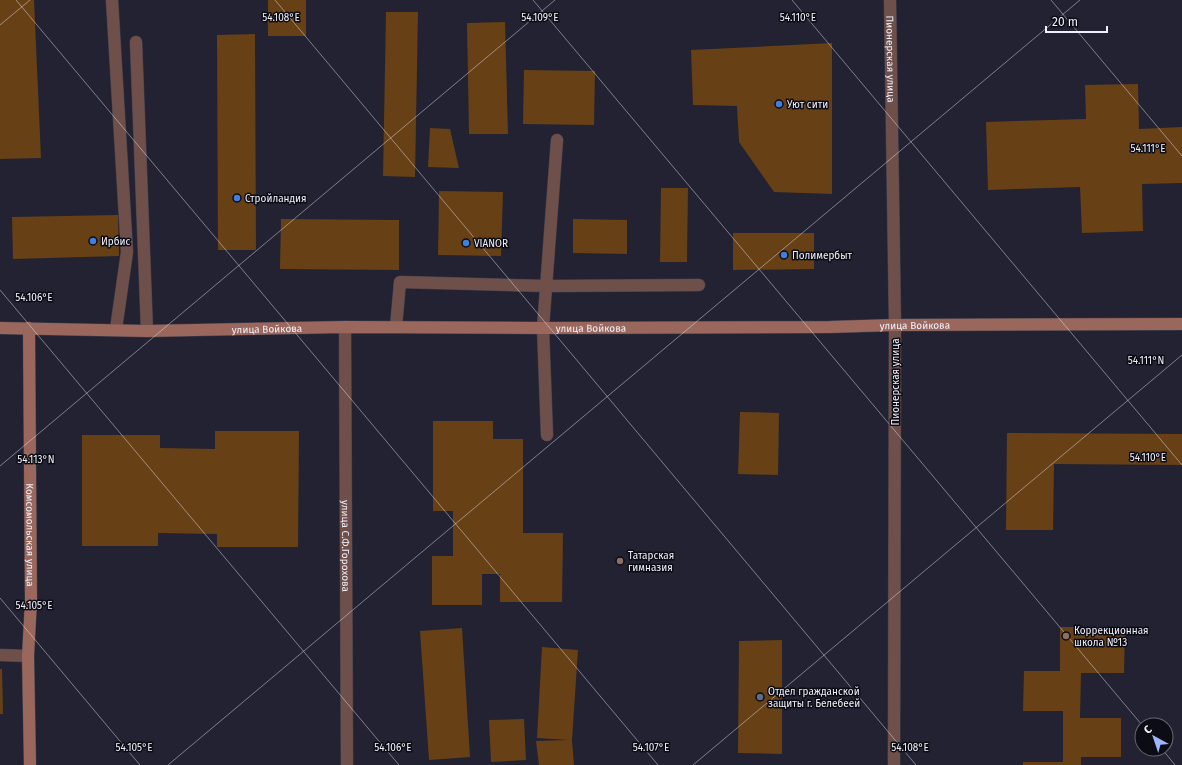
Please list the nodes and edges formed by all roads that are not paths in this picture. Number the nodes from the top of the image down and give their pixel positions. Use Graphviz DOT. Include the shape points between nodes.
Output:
graph roads {
  1 [pos="112,0"];
  2 [pos="890,0"];
  3 [pos="136,42"];
  4 [pos="557,140"];
  5 [pos="699,285"];
  6 [pos="546,286"];
  7 [pos="1182,324"];
  8 [pos="895,325"];
  9 [pos="345,327"];
  10 [pos="396,327"];
  11 [pos="0,328"];
  12 [pos="29,328"];
  13 [pos="543,328"];
  14 [pos="116,329"];
  15 [pos="147,331"];
  16 [pos="547,435"];
  17 [pos="0,655"];
  18 [pos="28,656"];
  19 [pos="30,765"];
  20 [pos="347,765"];
  21 [pos="894,765"];
  1 -- 14 [label="street" via="126,252"];
  2 -- 8 [label="street, Пионерская улица"];
  3 -- 15 [label="street"];
  4 -- 6 [label="street"];
  5 -- 6 [label="street"];
  6 -- 10 [label="street" via="400,282"];
  6 -- 13 [label="street"];
  7 -- 8 [label="main road, улица Войкова"];
  8 -- 13 [label="main road, улица Войкова"];
  8 -- 21 [label="street, Пионерская улица"];
  9 -- 10 [label="main road, улица Войкова"];
  9 -- 15 [label="main road, улица Войкова"];
  9 -- 20 [label="street, улица С.Ф.Горохова"];
  10 -- 13 [label="main road, улица Войкова"];
  11 -- 12 [label="main road, улица Войкова"];
  12 -- 14 [label="main road, улица Войкова"];
  12 -- 18 [label="main road, Комсомольская улица" via="31,601"];
  13 -- 16 [label="street"];
  14 -- 15 [label="main road, улица Войкова"];
  17 -- 18 [label="street"];
  18 -- 19 [label="main road, Комсомольская улица"];
}
